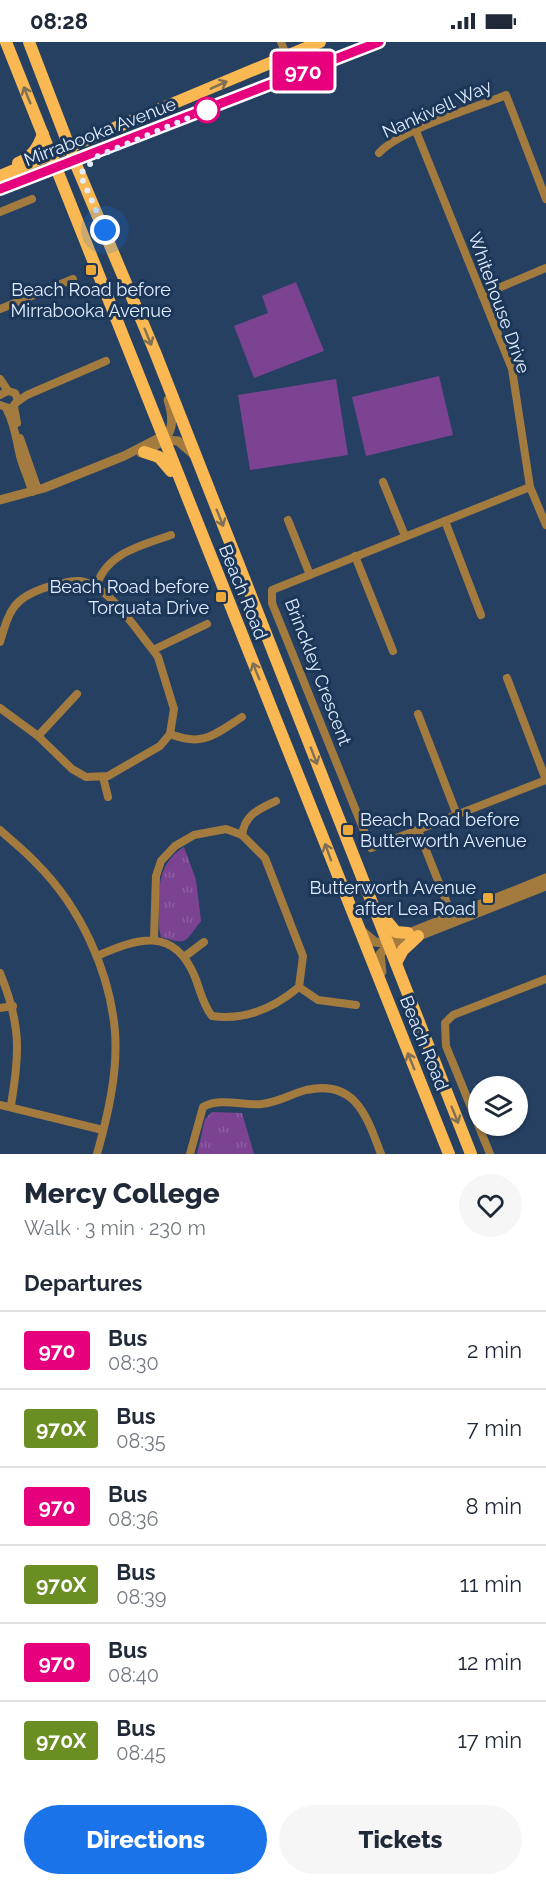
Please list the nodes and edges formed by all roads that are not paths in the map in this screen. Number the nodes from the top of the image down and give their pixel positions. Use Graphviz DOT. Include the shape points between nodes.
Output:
graph roads {
  1 [pos="6,42"];
  2 [pos="29,42"];
  3 [pos="281,42"];
  4 [pos="320,42"];
  5 [pos="379,42"];
  6 [pos="286,56"];
  7 [pos="40,72"];
  8 [pos="294,75"];
  9 [pos="172,123"];
  10 [pos="416,131"];
  11 [pos="43,134"];
  12 [pos="88,141"];
  13 [pos="70,148"];
  14 [pos="379,153"];
  15 [pos="53,161"];
  16 [pos="74,161"];
  17 [pos="0,170"];
  18 [pos="80,174"];
  19 [pos="0,176"];
  20 [pos="34,176"];
  21 [pos="0,189"];
  22 [pos="32,199"];
  23 [pos="546,199"];
  24 [pos="0,212"];
  25 [pos="83,233"];
  26 [pos="546,268"];
  27 [pos="73,279"];
  28 [pos="482,295"];
  29 [pos="0,309"];
  30 [pos="157,357"];
  31 [pos="106,361"];
  32 [pos="1,380"];
  33 [pos="6,393"];
  34 [pos="27,395"];
  35 [pos="6,406"];
  36 [pos="163,439"];
  37 [pos="144,452"];
  38 [pos="124,456"];
  39 [pos="197,458"];
  40 [pos="383,482"];
  41 [pos="530,486"];
  42 [pos="35,491"];
  43 [pos="0,500"];
  44 [pos="189,504"];
  45 [pos="288,520"];
  46 [pos="445,520"];
  47 [pos="546,525"];
  48 [pos="171,535"];
  49 [pos="405,536"];
  50 [pos="355,556"];
  51 [pos="310,575"];
  52 [pos="96,587"];
  53 [pos="481,615"];
  54 [pos="207,624"];
  55 [pos="0,642"];
  56 [pos="153,650"];
  57 [pos="393,651"];
  58 [pos="507,678"];
  59 [pos="77,694"];
  60 [pos="0,708"];
  61 [pos="418,714"];
  62 [pos="242,717"];
  63 [pos="300,719"];
  64 [pos="280,730"];
  65 [pos="170,734"];
  66 [pos="38,736"];
  67 [pos="103,777"];
  68 [pos="546,780"];
  69 [pos="108,797"];
  70 [pos="276,801"];
  71 [pos="457,815"];
  72 [pos="0,830"];
  73 [pos="418,830"];
  74 [pos="242,835"];
  75 [pos="546,878"];
  76 [pos="546,886"];
  77 [pos="370,898"];
  78 [pos="453,918"];
  79 [pos="358,927"];
  80 [pos="413,934"];
  81 [pos="154,939"];
  82 [pos="204,942"];
  83 [pos="389,945"];
  84 [pos="97,956"];
  85 [pos="184,957"];
  86 [pos="396,963"];
  87 [pos="0,973"];
  88 [pos="546,979"];
  89 [pos="299,987"];
  90 [pos="389,1004"];
  91 [pos="357,1005"];
  92 [pos="13,1006"];
  93 [pos="0,1008"];
  94 [pos="0,1105"];
  95 [pos="11,1106"];
  96 [pos="103,1130"];
  97 [pos="97,1154"];
  98 [pos="190,1154"];
  99 [pos="381,1154"];
  100 [pos="448,1154"];
  101 [pos="471,1154"];
  102 [pos="490,1154"];
  11 -- 1 [label="main road, Beach Road, one-way"];
  2 -- 7 [label="main road, Beach Road"];
  3 -- 6 [label="street"];
  4 -- 6 [label="main road, Mirrabooka Avenue"];
  5 -- 8 [label="main road, Mirrabooka Avenue"];
  6 -- 8 [label="street"];
  12 -- 6 [label="main road, Mirrabooka Avenue, one-way"];
  7 -- 12 [label="main road" via="52,87 70,129"];
  7 -- 13 [label="main road, Beach Road"];
  8 -- 9 [label="main road, Mirrabooka Avenue"];
  9 -- 16 [label="main road, Mirrabooka Avenue"];
  9 -- 18 [label="main road" via="98,156"];
  10 -- 14 [label="street, Nankivell Way" via="386,145"];
  10 -- 23 [label="street, Nankivell Way" via="506,95"];
  10 -- 28 [label="street, Whitehouse Drive"];
  11 -- 15 [label="main road, Beach Road"];
  11 -- 17 [label="main road" via="27,159"];
  12 -- 13 [label="main road, Mirrabooka Avenue"];
  13 -- 15 [label="main road, Mirrabooka Avenue"];
  13 -- 16 [label="main road, Beach Road"];
  15 -- 16 [label="main road, Mirrabooka Avenue"];
  15 -- 19 [label="main road, Mirrabooka Avenue"];
  15 -- 20 [label="main road, Mirrabooka Avenue"];
  15 -- 25 [label="main road, Beach Road"];
  16 -- 18 [label="main road, Beach Road"];
  18 -- 30 [label="main road, Beach Road, one-way"];
  20 -- 21 [label="main road, Mirrabooka Avenue"];
  20 -- 25 [label="main road" via="51,182 59,190"];
  22 -- 24 [label="street"];
  25 -- 36 [label="main road, Beach Road"];
  26 -- 28 [label="street"];
  27 -- 29 [label="street"];
  28 -- 41 [label="street, Whitehouse Drive" via="512,369"];
  30 -- 36 [label="street" via="157,371 172,419 170,433"];
  30 -- 39 [label="main road, Beach Road"];
  31 -- 34 [label="street"];
  32 -- 33 [label="street"];
  33 -- 34 [label="street"];
  33 -- 35 [label="street"];
  34 -- 35 [label="street"];
  35 -- 42 [label="street"];
  36 -- 37 [label="street" via="160,445"];
  36 -- 38 [label="street"];
  36 -- 39 [label="street" via="185,445"];
  36 -- 44 [label="main road, Beach Road"];
  37 -- 38 [label="street"];
  37 -- 44 [label="main road" via="163,461"];
  38 -- 42 [label="street"];
  39 -- 63 [label="main road, Beach Road, one-way"];
  40 -- 49 [label="street"];
  41 -- 46 [label="street, Brinckley Crescent"];
  41 -- 47 [label="street, Whitehouse Drive"];
  42 -- 43 [label="street"];
  64 -- 44 [label="main road, Beach Road, one-way"];
  45 -- 51 [label="street"];
  46 -- 49 [label="street, Brinckley Crescent"];
  46 -- 53 [label="street"];
  48 -- 52 [label="street" via="108,562"];
  49 -- 50 [label="street, Brinckley Crescent"];
  50 -- 51 [label="street, Brinckley Crescent"];
  50 -- 57 [label="street"];
  51 -- 73 [label="street, Brinckley Crescent" via="272,590 272,603 371,848"];
  52 -- 55 [label="street" via="82,581 66,581 27,594 15,603"];
  52 -- 56 [label="street" via="113,601"];
  54 -- 56 [label="street"];
  56 -- 65 [label="street" via="174,709"];
  58 -- 68 [label="street"];
  59 -- 66 [label="street"];
  60 -- 66 [label="street"];
  61 -- 71 [label="street"];
  62 -- 65 [label="street" via="200,741"];
  63 -- 64 [label="main road" via="290,734"];
  63 -- 77 [label="main road, Beach Road, one-way"];
  79 -- 64 [label="main road, Beach Road, one-way"];
  65 -- 67 [label="street" via="160,746"];
  66 -- 67 [label="street" via="72,769 86,777"];
  67 -- 69 [label="street"];
  68 -- 71 [label="street, Brinckley Crescent"];
  70 -- 74 [label="street" via="250,814"];
  71 -- 73 [label="street, Brinckley Crescent"];
  72 -- 84 [label="street" via="39,865 66,900"];
  73 -- 78 [label="street"];
  74 -- 81 [label="street" via="226,829 194,835 175,846 161,861 156,876"];
  74 -- 89 [label="street" via="264,858 303,956"];
  75 -- 78 [label="street"];
  76 -- 78 [label="street"];
  77 -- 80 [label="main road" via="396,932"];
  77 -- 83 [label="main road, Beach Road"];
  78 -- 80 [label="street"];
  79 -- 83 [label="street" via="375,942"];
  79 -- 90 [label="main road, Beach Road"];
  80 -- 83 [label="street"];
  80 -- 86 [label="main road"];
  81 -- 84 [label="street" via="124,944"];
  81 -- 85 [label="street" via="172,946"];
  82 -- 85 [label="street"];
  83 -- 86 [label="main road, Beach Road"];
  83 -- 90 [label="street" via="379,958"];
  84 -- 96 [label="street" via="115,1031 115,1068"];
  85 -- 89 [label="street" via="212,1016 258,1013 281,1003"];
  86 -- 101 [label="main road, Beach Road, one-way"];
  87 -- 92 [label="street"];
  88 -- 102 [label="street" via="453,1015 445,1023 446,1046"];
  89 -- 91 [label="street" via="318,1000"];
  100 -- 90 [label="main road, Beach Road, one-way"];
  92 -- 93 [label="street"];
  92 -- 95 [label="street" via="19,1038"];
  94 -- 95 [label="street"];
  95 -- 96 [label="street"];
  96 -- 97 [label="street"];
  98 -- 99 [label="street" via="203,1107 211,1102 279,1102 306,1090 329,1088 350,1096 363,1108"];
}
